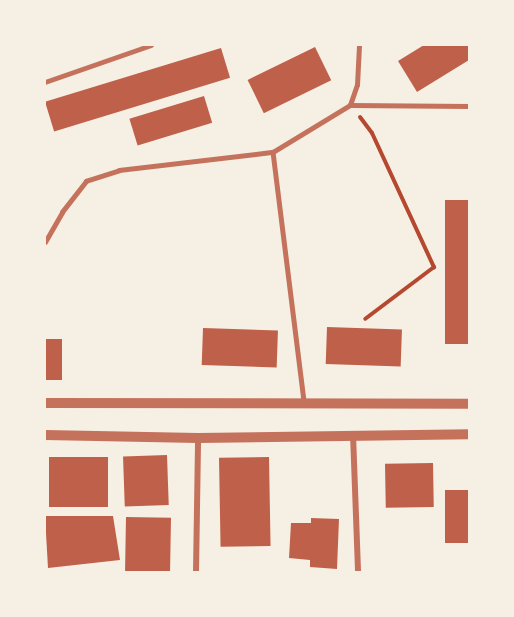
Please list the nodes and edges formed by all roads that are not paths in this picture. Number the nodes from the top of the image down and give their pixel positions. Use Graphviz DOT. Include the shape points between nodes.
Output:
graph roads {
  1 [pos="151,45"];
  2 [pos="359,45"];
  3 [pos="45,82"];
  4 [pos="350,105"];
  5 [pos="469,106"];
  6 [pos="273,152"];
  7 [pos="45,242"];
  8 [pos="304,402"];
  9 [pos="45,403"];
  10 [pos="469,404"];
  11 [pos="353,433"];
  12 [pos="469,434"];
  13 [pos="45,435"];
  14 [pos="198,438"];
  15 [pos="196,572"];
  16 [pos="358,572"];
  1 -- 3 [label="lane"];
  2 -- 4 [label="lane" via="357,85"];
  4 -- 5 [label="lane"];
  4 -- 6 [label="lane"];
  6 -- 7 [label="lane" via="118,170 86,181"];
  6 -- 8 [label="lane"];
  8 -- 9 [label="street"];
  8 -- 10 [label="street"];
  11 -- 12 [label="street"];
  11 -- 14 [label="street"];
  11 -- 16 [label="street"];
  13 -- 14 [label="street"];
  14 -- 15 [label="street"];
}
